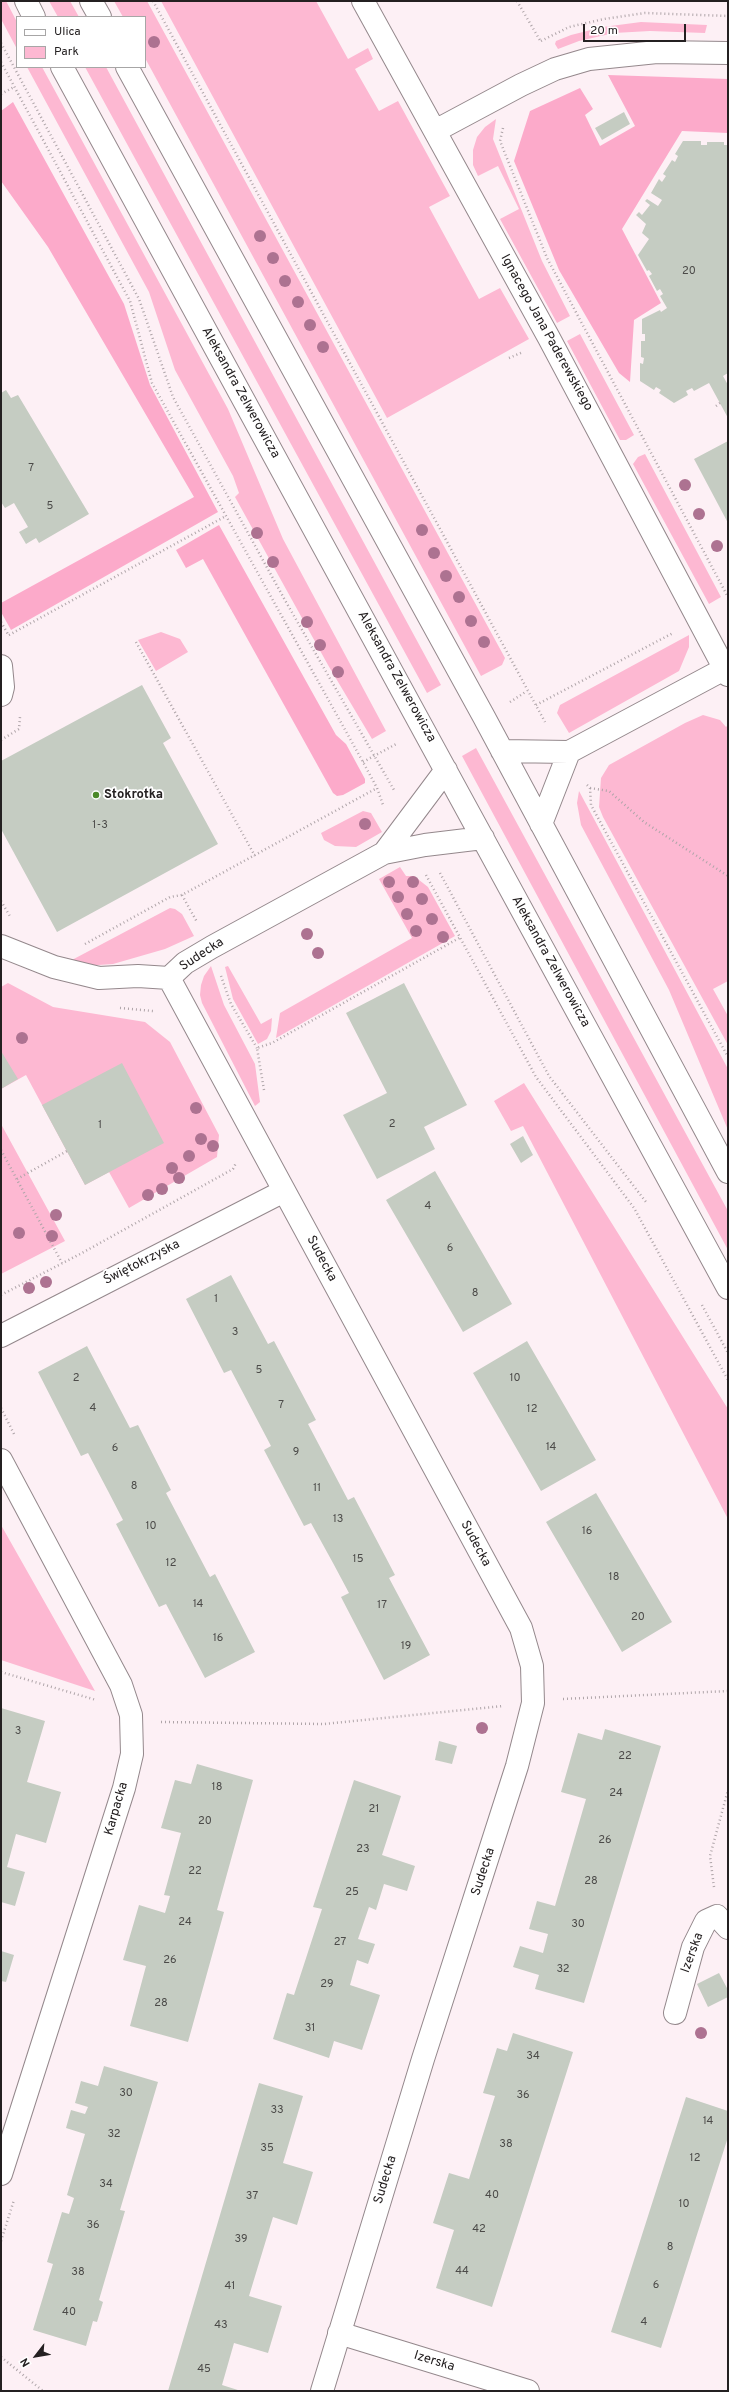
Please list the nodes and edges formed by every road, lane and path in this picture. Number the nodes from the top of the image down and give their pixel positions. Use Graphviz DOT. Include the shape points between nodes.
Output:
graph roads {
  1 [pos="26,1"];
  2 [pos="91,1"];
  3 [pos="153,1"];
  4 [pos="363,1"];
  5 [pos="517,1"];
  6 [pos="34,16"];
  7 [pos="99,16"];
  8 [pos="728,16"];
  9 [pos="540,41"];
  10 [pos="1,43"];
  11 [pos="543,46"];
  12 [pos="728,53"];
  13 [pos="1,62"];
  14 [pos="63,68"];
  15 [pos="128,68"];
  16 [pos="14,86"];
  17 [pos="1,94"];
  18 [pos="504,123"];
  19 [pos="435,131"];
  20 [pos="720,403"];
  21 [pos="716,406"];
  22 [pos="226,516"];
  23 [pos="728,597"];
  24 [pos="699,619"];
  25 [pos="9,635"];
  26 [pos="136,642"];
  27 [pos="1,666"];
  28 [pos="727,670"];
  29 [pos="527,691"];
  30 [pos="1,695"];
  31 [pos="536,704"];
  32 [pos="502,752"];
  33 [pos="569,752"];
  34 [pos="375,755"];
  35 [pos="363,762"];
  36 [pos="446,770"];
  37 [pos="586,783"];
  38 [pos="377,788"];
  39 [pos="590,788"];
  40 [pos="410,820"];
  41 [pos="541,824"];
  42 [pos="483,838"];
  43 [pos="402,846"];
  44 [pos="255,856"];
  45 [pos="728,876"];
  46 [pos="1,901"];
  47 [pos="14,924"];
  48 [pos="461,937"];
  49 [pos="83,945"];
  50 [pos="1,946"];
  51 [pos="169,978"];
  52 [pos="115,1008"];
  53 [pos="160,1013"];
  54 [pos="728,1057"];
  55 [pos="265,1094"];
  56 [pos="1,1150"];
  57 [pos="67,1151"];
  58 [pos="239,1157"];
  59 [pos="728,1172"];
  60 [pos="17,1179"];
  61 [pos="284,1191"];
  62 [pos="647,1203"];
  63 [pos="62,1264"];
  64 [pos="728,1288"];
  65 [pos="1,1295"];
  66 [pos="698,1298"];
  67 [pos="1,1336"];
  68 [pos="728,1353"];
  69 [pos="728,1380"];
  70 [pos="1,1408"];
  71 [pos="16,1436"];
  72 [pos="1,1460"];
  73 [pos="1,1672"];
  74 [pos="728,1691"];
  75 [pos="562,1699"];
  76 [pos="509,1706"];
  77 [pos="131,1715"];
  78 [pos="728,1790"];
  79 [pos="723,1922"];
  80 [pos="675,2013"];
  81 [pos="1,2174"];
  82 [pos="15,2196"];
  83 [pos="1,2241"];
  84 [pos="340,2333"];
  85 [pos="1,2357"];
  86 [pos="43,2391"];
  87 [pos="322,2391"];
  88 [pos="528,2391"];
  1 -- 6 [label="street"];
  2 -- 7 [label="street"];
  3 -- 29 [label="path"];
  4 -- 19 [label="street, Ignacego Jana Paderewskiego"];
  5 -- 9 [label="path"];
  8 -- 9 [label="path" via="645,13 569,27"];
  9 -- 11 [label="path"];
  10 -- 34 [label="path" via="139,299 173,397 286,602"];
  12 -- 19 [label="street" via="657,52 589,59 555,69"];
  13 -- 16 [label="path"];
  14 -- 36 [label="street, Aleksandra Zelwerowicza"];
  15 -- 32 [label="street"];
  16 -- 17 [label="path"];
  16 -- 22 [label="path" via="130,301 152,382"];
  18 -- 23 [label="path" via="500,141 547,258"];
  19 -- 24 [label="street, Ignacego Jana Paderewskiego"];
  20 -- 21 [label="path"];
  22 -- 25 [label="path"];
  22 -- 35 [label="path"];
  24 -- 28 [label="street, Ignacego Jana Paderewskiego"];
  24 -- 31 [label="path"];
  26 -- 44 [label="path"];
  27 -- 30 [label="street"];
  28 -- 33 [label="street"];
  32 -- 33 [label="street"];
  32 -- 41 [label="street"];
  33 -- 41 [label="street"];
  34 -- 35 [label="path"];
  34 -- 40 [label="path"];
  35 -- 38 [label="path"];
  36 -- 40 [label="street, Sudecka"];
  36 -- 42 [label="street, Aleksandra Zelwerowicza"];
  37 -- 39 [label="path"];
  38 -- 43 [label="path" via="387,818"];
  38 -- 44 [label="path"];
  39 -- 45 [label="path" via="609,791 644,822"];
  39 -- 54 [label="path" via="591,805"];
  40 -- 43 [label="street, Sudecka"];
  41 -- 59 [label="street"];
  42 -- 43 [label="street, Sudecka"];
  42 -- 64 [label="street, Aleksandra Zelwerowicza"];
  43 -- 48 [label="path" via="415,870 428,876"];
  43 -- 51 [label="street, Sudecka" via="205,951 185,963"];
  43 -- 62 [label="path" via="549,1076"];
  44 -- 49 [label="path" via="182,895 170,897"];
  46 -- 47 [label="path"];
  48 -- 55 [label="path" via="272,1043 257,1048"];
  48 -- 69 [label="path" via="536,1077 634,1208"];
  50 -- 51 [label="street" via="54,968 99,978"];
  51 -- 61 [label="street, Sudecka"];
  52 -- 53 [label="path"];
  56 -- 60 [label="path"];
  57 -- 60 [label="path"];
  58 -- 63 [label="path" via="233,1170"];
  60 -- 63 [label="path"];
  61 -- 67 [label="street, Świętokrzyska"];
  61 -- 84 [label="street, Sudecka" via="521,1628 532,1666 533,1704 517,1766 423,2059"];
  63 -- 65 [label="path"];
  66 -- 68 [label="path"];
  70 -- 71 [label="path"];
  72 -- 77 [label="street, Karpacka" via="96,1635 121,1685"];
  73 -- 77 [label="path" via="98,1701"];
  74 -- 75 [label="path"];
  76 -- 77 [label="path" via="324,1724 155,1722"];
  77 -- 81 [label="street, Karpacka" via="132,1754 124,1788"];
  78 -- 79 [label="path" via="710,1856"];
  79 -- 80 [label="street, Izerska" via="706,1921 693,1947"];
  82 -- 83 [label="path"];
  84 -- 87 [label="street, Sudecka"];
  84 -- 88 [label="street, Izerska"];
  85 -- 86 [label="path"];
}
